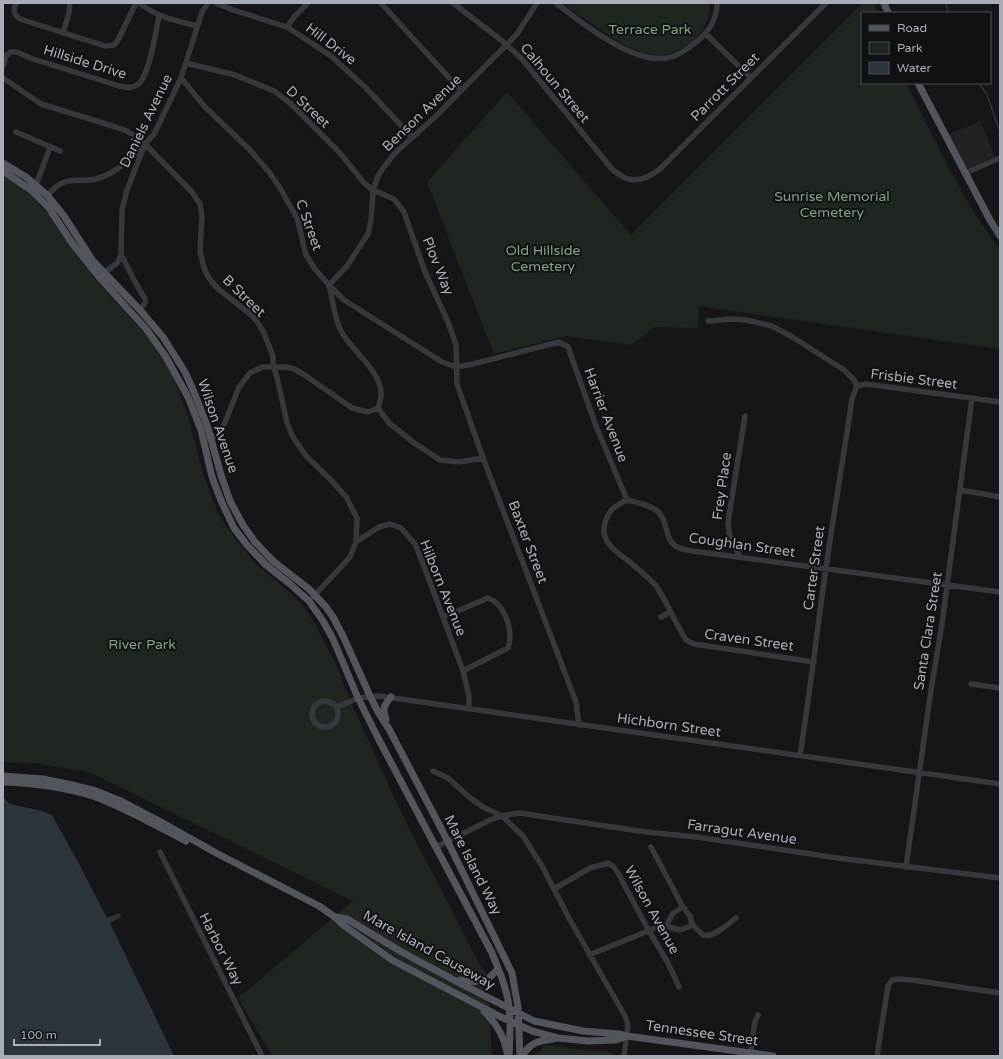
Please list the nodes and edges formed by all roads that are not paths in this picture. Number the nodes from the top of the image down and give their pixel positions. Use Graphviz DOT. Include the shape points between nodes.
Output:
graph roads {
  1 [pos="16,3"];
  2 [pos="70,3"];
  3 [pos="136,3"];
  4 [pos="140,3"];
  5 [pos="208,3"];
  6 [pos="216,3"];
  7 [pos="308,3"];
  8 [pos="381,3"];
  9 [pos="453,3"];
  10 [pos="537,3"];
  11 [pos="556,3"];
  12 [pos="717,3"];
  13 [pos="824,4"];
  14 [pos="159,16"];
  15 [pos="197,26"];
  16 [pos="287,27"];
  17 [pos="63,33"];
  18 [pos="706,34"];
  19 [pos="506,45"];
  20 [pos="186,63"];
  21 [pos="3,66"];
  22 [pos="3,78"];
  23 [pos="181,78"];
  24 [pos="751,78"];
  25 [pos="919,84"];
  26 [pos="461,92"];
  27 [pos="16,132"];
  28 [pos="412,137"];
  29 [pos="145,144"];
  30 [pos="50,147"];
  31 [pos="60,151"];
  32 [pos="1000,158"];
  33 [pos="3,163"];
  34 [pos="3,171"];
  35 [pos="966,173"];
  36 [pos="636,179"];
  37 [pos="36,185"];
  38 [pos="373,190"];
  39 [pos="47,195"];
  40 [pos="1000,236"];
  41 [pos="121,254"];
  42 [pos="102,275"];
  43 [pos="329,285"];
  44 [pos="140,310"];
  45 [pos="708,321"];
  46 [pos="273,366"];
  47 [pos="456,367"];
  48 [pos="857,386"];
  49 [pos="972,398"];
  50 [pos="1000,402"];
  51 [pos="378,408"];
  52 [pos="745,416"];
  53 [pos="206,438"];
  54 [pos="483,458"];
  55 [pos="961,490"];
  56 [pos="1000,497"];
  57 [pos="627,500"];
  58 [pos="356,542"];
  59 [pos="740,557"];
  60 [pos="826,568"];
  61 [pos="948,584"];
  62 [pos="1000,592"];
  63 [pos="315,595"];
  64 [pos="309,601"];
  65 [pos="670,612"];
  66 [pos="443,617"];
  67 [pos="661,617"];
  68 [pos="814,662"];
  69 [pos="463,671"];
  70 [pos="971,684"];
  71 [pos="1000,688"];
  72 [pos="370,696"];
  73 [pos="391,697"];
  74 [pos="358,698"];
  75 [pos="337,707"];
  76 [pos="469,709"];
  77 [pos="579,724"];
  78 [pos="389,729"];
  79 [pos="800,755"];
  80 [pos="433,771"];
  81 [pos="919,771"];
  82 [pos="6,779"];
  83 [pos="1000,784"];
  84 [pos="502,816"];
  85 [pos="447,841"];
  86 [pos="436,847"];
  87 [pos="651,847"];
  88 [pos="160,852"];
  89 [pos="906,867"];
  90 [pos="1000,878"];
  91 [pos="554,889"];
  92 [pos="682,907"];
  93 [pos="335,917"];
  94 [pos="736,918"];
  95 [pos="692,924"];
  96 [pos="666,926"];
  97 [pos="648,931"];
  98 [pos="589,955"];
  99 [pos="498,969"];
  100 [pos="452,979"];
  101 [pos="679,987"];
  102 [pos="1000,992"];
  103 [pos="477,1004"];
  104 [pos="509,1009"];
  105 [pos="518,1013"];
  106 [pos="758,1015"];
  107 [pos="510,1022"];
  108 [pos="519,1026"];
  109 [pos="627,1036"];
  110 [pos="558,1038"];
  111 [pos="751,1054"];
  112 [pos="262,1056"];
  113 [pos="509,1056"];
  114 [pos="521,1056"];
  115 [pos="624,1056"];
  116 [pos="773,1056"];
  117 [pos="877,1056"];
  1 -- 17 [label="street" via="13,11 15,16"];
  2 -- 17 [label="street"];
  3 -- 17 [label="street" via="114,45 104,46"];
  4 -- 14 [label="street"];
  5 -- 15 [label="street, Daniels Avenue"];
  6 -- 16 [label="street, Hill Drive"];
  7 -- 16 [label="street"];
  8 -- 26 [label="street"];
  9 -- 19 [label="street, Calhoun Street"];
  10 -- 19 [label="street, Benson Avenue" via="517,34"];
  11 -- 18 [label="street" via="613,43 644,56 674,56"];
  12 -- 18 [label="street" via="715,20"];
  13 -- 24 [label="street, Parrott Street"];
  14 -- 15 [label="street"];
  14 -- 21 [label="street, Hillside Drive" via="143,79 138,85 129,88 17,52 10,52"];
  15 -- 20 [label="street, Daniels Avenue"];
  16 -- 28 [label="street, Hill Drive" via="331,56 352,74"];
  18 -- 24 [label="street"];
  19 -- 26 [label="street, Benson Avenue"];
  19 -- 36 [label="street, Calhoun Street" via="522,59 612,169 623,177"];
  20 -- 23 [label="street, Daniels Avenue"];
  20 -- 38 [label="street, D Street" via="235,75 274,91 290,103"];
  22 -- 29 [label="street, B Street" via="41,104 116,127"];
  23 -- 29 [label="street, Daniels Avenue" via="154,134"];
  23 -- 43 [label="street, C Street" via="205,107 269,172 297,218 306,255"];
  24 -- 36 [label="street, Parrott Street" via="660,169 648,177"];
  25 -- 35 [label="main road"];
  26 -- 28 [label="street, Benson Avenue"];
  27 -- 30 [label="street"];
  28 -- 38 [label="street, Benson Avenue" via="384,167"];
  29 -- 39 [label="street" via="116,170 104,177 68,181"];
  29 -- 41 [label="street, Daniels Avenue" via="132,175 122,210"];
  29 -- 46 [label="street, B Street" via="200,204 200,251 204,268 217,288 256,320 272,356"];
  30 -- 31 [label="street"];
  30 -- 37 [label="street"];
  32 -- 35 [label="street"];
  33 -- 37 [label="main road, Wilson Avenue"];
  34 -- 42 [label="main road, Wilson Avenue" via="31,190 49,208 72,243"];
  35 -- 40 [label="main road"];
  37 -- 39 [label="main road, Wilson Avenue"];
  38 -- 43 [label="street, Benson Avenue" via="368,234 347,266"];
  38 -- 47 [label="street, Plov Way" via="394,199 404,212 425,272 456,345"];
  39 -- 42 [label="main road, Wilson Avenue" via="64,216"];
  41 -- 42 [label="street" via="118,262"];
  41 -- 44 [label="street, Daniels Avenue" via="145,298"];
  42 -- 44 [label="main road, Wilson Avenue"];
  42 -- 53 [label="main road, Wilson Avenue" via="156,340 177,375"];
  43 -- 47 [label="street, C Street" via="344,300 442,362"];
  43 -- 51 [label="street" via="341,330 378,379 382,392"];
  44 -- 53 [label="main road, Wilson Avenue" via="163,337 185,372 199,403"];
  45 -- 48 [label="street, Frisbie Street" via="733,319 765,324 794,338 844,370"];
  46 -- 51 [label="street" via="286,367 303,374 352,408 368,412"];
  46 -- 53 [label="street" via="262,367 250,373 239,387 220,435"];
  46 -- 58 [label="street, B Street" via="293,437 306,456 332,481 352,507 357,518"];
  47 -- 54 [label="street, Baxter Street" via="457,384"];
  47 -- 57 [label="street, Harrier Avenue" via="559,342 568,347 596,426"];
  48 -- 49 [label="street, Frisbie Street" via="866,384"];
  48 -- 60 [label="street, Carter Street" via="852,399"];
  49 -- 50 [label="street, Frisbie Street"];
  49 -- 55 [label="street, Santa Clara Street"];
  51 -- 54 [label="street" via="389,423 440,460 459,462"];
  52 -- 59 [label="street, Frey Place" via="728,522 729,533"];
  53 -- 63 [label="main road, Wilson Avenue" via="230,501 243,525 273,561"];
  53 -- 64 [label="main road, Wilson Avenue" via="212,477 234,528 266,565"];
  54 -- 77 [label="street, Baxter Street" via="576,702"];
  55 -- 56 [label="street"];
  55 -- 61 [label="street, Santa Clara Street"];
  57 -- 59 [label="street, Coughlan Street" via="657,510 672,544 676,547"];
  57 -- 65 [label="street, Craven Street" via="608,514 604,526 606,539 611,548 656,586"];
  58 -- 63 [label="street, B Street" via="350,558"];
  58 -- 66 [label="street, Hilborn Avenue" via="379,527 390,524 402,528 415,544"];
  59 -- 60 [label="street, Coughlan Street"];
  60 -- 61 [label="street, Coughlan Street"];
  60 -- 68 [label="street, Carter Street"];
  61 -- 62 [label="street, Coughlan Street"];
  61 -- 81 [label="street, Santa Clara Street"];
  63 -- 64 [label="street, B Street"];
  63 -- 72 [label="main road, Wilson Avenue" via="336,624"];
  64 -- 74 [label="main road, Wilson Avenue" via="333,639"];
  65 -- 67 [label="street"];
  65 -- 68 [label="street, Craven Street" via="686,640 694,644"];
  66 -- 69 [label="street, Hilborn Avenue"];
  66 -- 69 [label="street" via="488,598 495,600 501,607 509,629 508,648"];
  68 -- 79 [label="street, Carter Street"];
  69 -- 76 [label="street, Hilborn Avenue" via="469,696"];
  70 -- 71 [label="street"];
  72 -- 73 [label="street, Hichborn Street"];
  72 -- 74 [label="street, Hichborn Street"];
  72 -- 78 [label="main road, Mare Island Way"];
  73 -- 76 [label="street, Hichborn Street"];
  73 -- 78 [label="main road" via="384,705 383,711"];
  74 -- 75 [label="street, Hichborn Street"];
  74 -- 86 [label="main road, Mare Island Way"];
  75 -- 75 [label="street" via="326,701 317,703 312,713 315,722 319,726 331,726 339,716"];
  76 -- 77 [label="street, Hichborn Street"];
  77 -- 79 [label="street, Hichborn Street"];
  78 -- 85 [label="main road, Mare Island Way"];
  79 -- 81 [label="street, Hichborn Street"];
  80 -- 84 [label="street" via="448,778 483,807"];
  81 -- 83 [label="street, Hichborn Street"];
  81 -- 89 [label="street, Santa Clara Street"];
  82 -- 93 [label="main road, Mare Island Causeway" via="58,787 93,796 218,854"];
  84 -- 85 [label="street, Farragut Avenue"];
  84 -- 89 [label="street, Farragut Avenue" via="519,813 540,815"];
  84 -- 91 [label="street" via="529,844"];
  85 -- 86 [label="street, Farragut Avenue"];
  85 -- 105 [label="main road, Mare Island Way" via="512,973"];
  86 -- 99 [label="main road, Mare Island Way"];
  87 -- 92 [label="street"];
  88 -- 112 [label="street, Harbor Way"];
  89 -- 90 [label="street, Farragut Avenue"];
  91 -- 97 [label="street, Wilson Avenue" via="590,868 608,863 618,873"];
  91 -- 98 [label="street"];
  92 -- 95 [label="street" via="690,916"];
  92 -- 96 [label="street" via="673,913"];
  93 -- 100 [label="main road, Mare Island Causeway" via="347,920"];
  93 -- 103 [label="main road, Mare Island Causeway" via="392,960"];
  94 -- 95 [label="street" via="709,936 704,935"];
  95 -- 96 [label="street" via="680,930"];
  96 -- 97 [label="street"];
  97 -- 98 [label="street"];
  97 -- 101 [label="street, Wilson Avenue"];
  98 -- 109 [label="street" via="628,1024"];
  99 -- 100 [label="main road" via="486,980 469,982"];
  99 -- 104 [label="main road, Mare Island Way"];
  100 -- 104 [label="main road, Mare Island Causeway"];
  102 -- 117 [label="street" via="892,980 888,986"];
  103 -- 107 [label="main road, Mare Island Causeway"];
  103 -- 113 [label="main road" via="498,1028"];
  104 -- 105 [label="main road, Tennessee Street"];
  104 -- 107 [label="main road, Mare Island Way"];
  105 -- 108 [label="main road, Mare Island Way"];
  105 -- 109 [label="main road, Tennessee Street" via="534,1021 563,1028"];
  106 -- 111 [label="street"];
  107 -- 108 [label="main road, Tennessee Street"];
  107 -- 113 [label="main road, Mare Island Way"];
  108 -- 110 [label="main road, Tennessee Street"];
  108 -- 114 [label="main road, Mare Island Way"];
  109 -- 110 [label="main road, Tennessee Street" via="616,1040 588,1042"];
  109 -- 111 [label="main road, Tennessee Street"];
  109 -- 115 [label="street"];
  110 -- 114 [label="main road" via="533,1043"];
  111 -- 116 [label="main road, Tennessee Street"];
}
